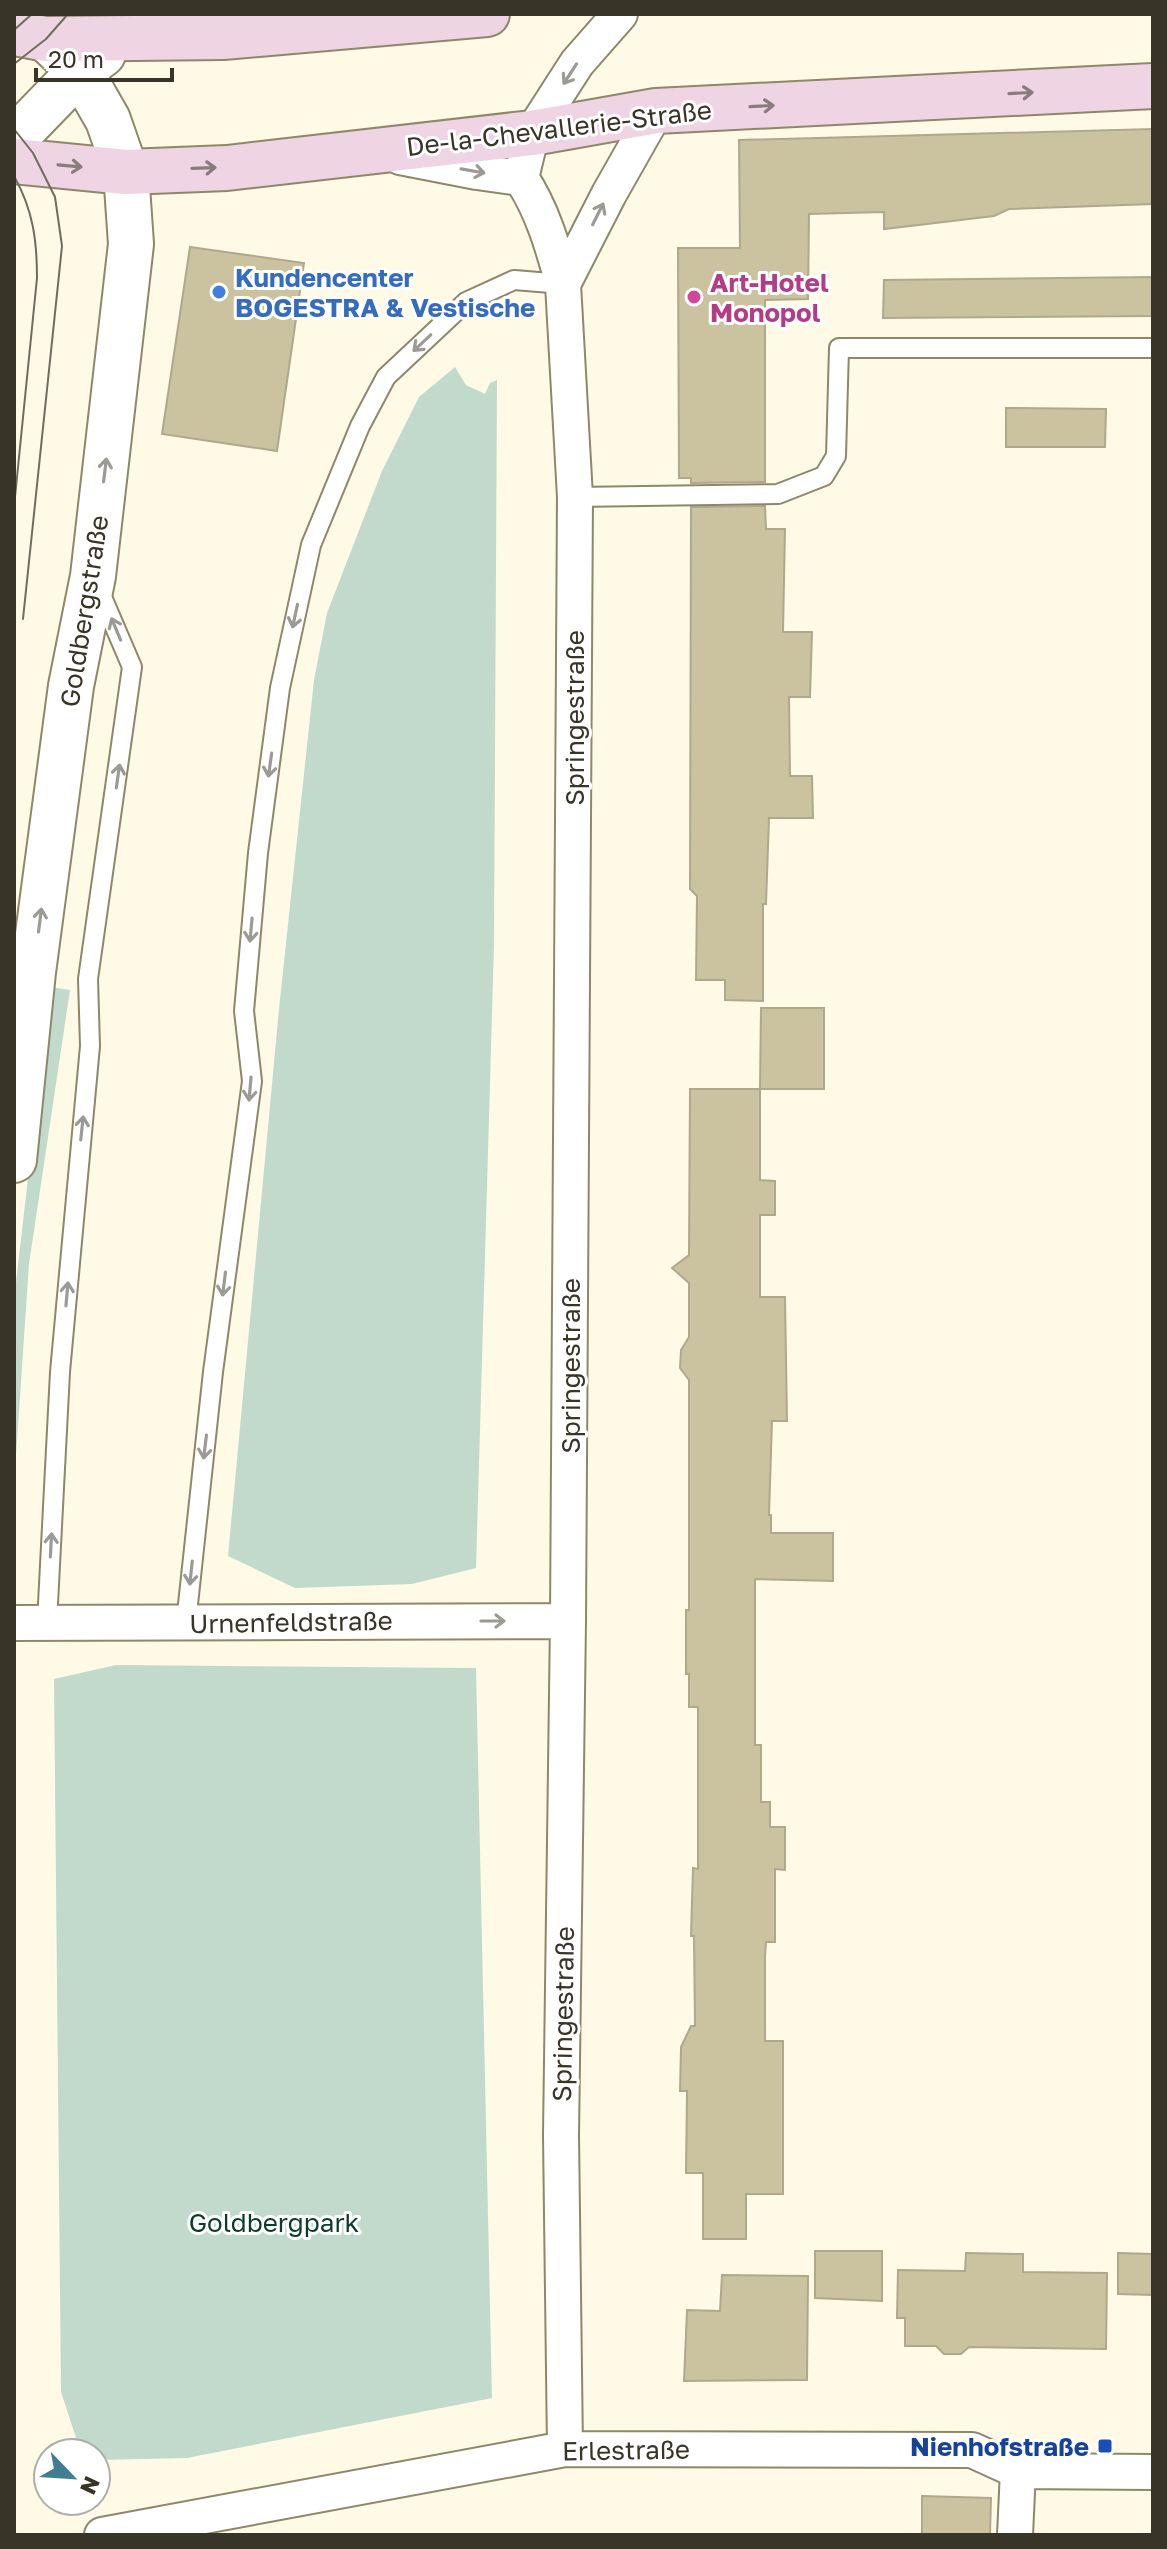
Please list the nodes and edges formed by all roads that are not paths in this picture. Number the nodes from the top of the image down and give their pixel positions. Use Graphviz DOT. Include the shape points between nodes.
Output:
graph roads {
  1 [pos="487,14"];
  2 [pos="620,14"];
  3 [pos="30,36"];
  4 [pos="125,39"];
  5 [pos="80,71"];
  6 [pos="1153,86"];
  7 [pos="656,111"];
  8 [pos="532,133"];
  9 [pos="14,139"];
  10 [pos="369,151"];
  11 [pos="14,161"];
  12 [pos="126,172"];
  13 [pos="521,178"];
  14 [pos="563,284"];
  15 [pos="1153,348"];
  16 [pos="575,497"];
  17 [pos="93,576"];
  18 [pos="14,1160"];
  19 [pos="568,1621"];
  20 [pos="30,1623"];
  21 [pos="186,1623"];
  22 [pos="565,2449"];
  23 [pos="1018,2471"];
  24 [pos="1153,2472"];
  25 [pos="102,2535"];
  26 [pos="1015,2535"];
  1 -- 4 [label="main road" via="223,37"];
  2 -- 8 [label="street, one-way" via="577,63"];
  3 -- 4 [label="main road"];
  3 -- 5 [label="street, Goldbergstraße"];
  4 -- 5 [label="street"];
  5 -- 9 [label="street"];
  5 -- 12 [label="street, Goldbergstraße" via="108,120"];
  7 -- 6 [label="main road, De-la-Chevallerie-Straße, one-way"];
  7 -- 8 [label="main road, De-la-Chevallerie-Straße"];
  14 -- 7 [label="street, one-way"];
  8 -- 10 [label="main road, De-la-Chevallerie-Straße"];
  8 -- 13 [label="street"];
  12 -- 10 [label="main road, De-la-Chevallerie-Straße, one-way" via="227,168"];
  10 -- 13 [label="street, one-way"];
  11 -- 12 [label="main road, De-la-Chevallerie-Straße, one-way"];
  17 -- 12 [label="street, Goldbergstraße, one-way" via="131,244"];
  13 -- 14 [label="street, Springestraße" via="533,195"];
  14 -- 16 [label="street, Springestraße"];
  14 -- 21 [label="lane, one-way" via="514,280 466,302 386,377 311,545 280,688 258,853 244,1011 252,1081"];
  15 -- 16 [label="lane" via="839,348 836,456 824,476 778,494"];
  16 -- 19 [label="street, Springestraße"];
  18 -- 17 [label="street, Goldbergstraße, one-way" via="71,686"];
  20 -- 17 [label="lane, one-way" via="90,1046 88,979 132,667"];
  21 -- 19 [label="street, Urnenfeldstraße, one-way"];
  19 -- 22 [label="street, Springestraße" via="561,2135"];
  20 -- 21 [label="street, Urnenfeldstraße"];
  22 -- 23 [label="street, Erlestraße" via="972,2450"];
  22 -- 25 [label="street, Erlestraße"];
  23 -- 24 [label="street, Erlestraße"];
  23 -- 26 [label="street"];
}
